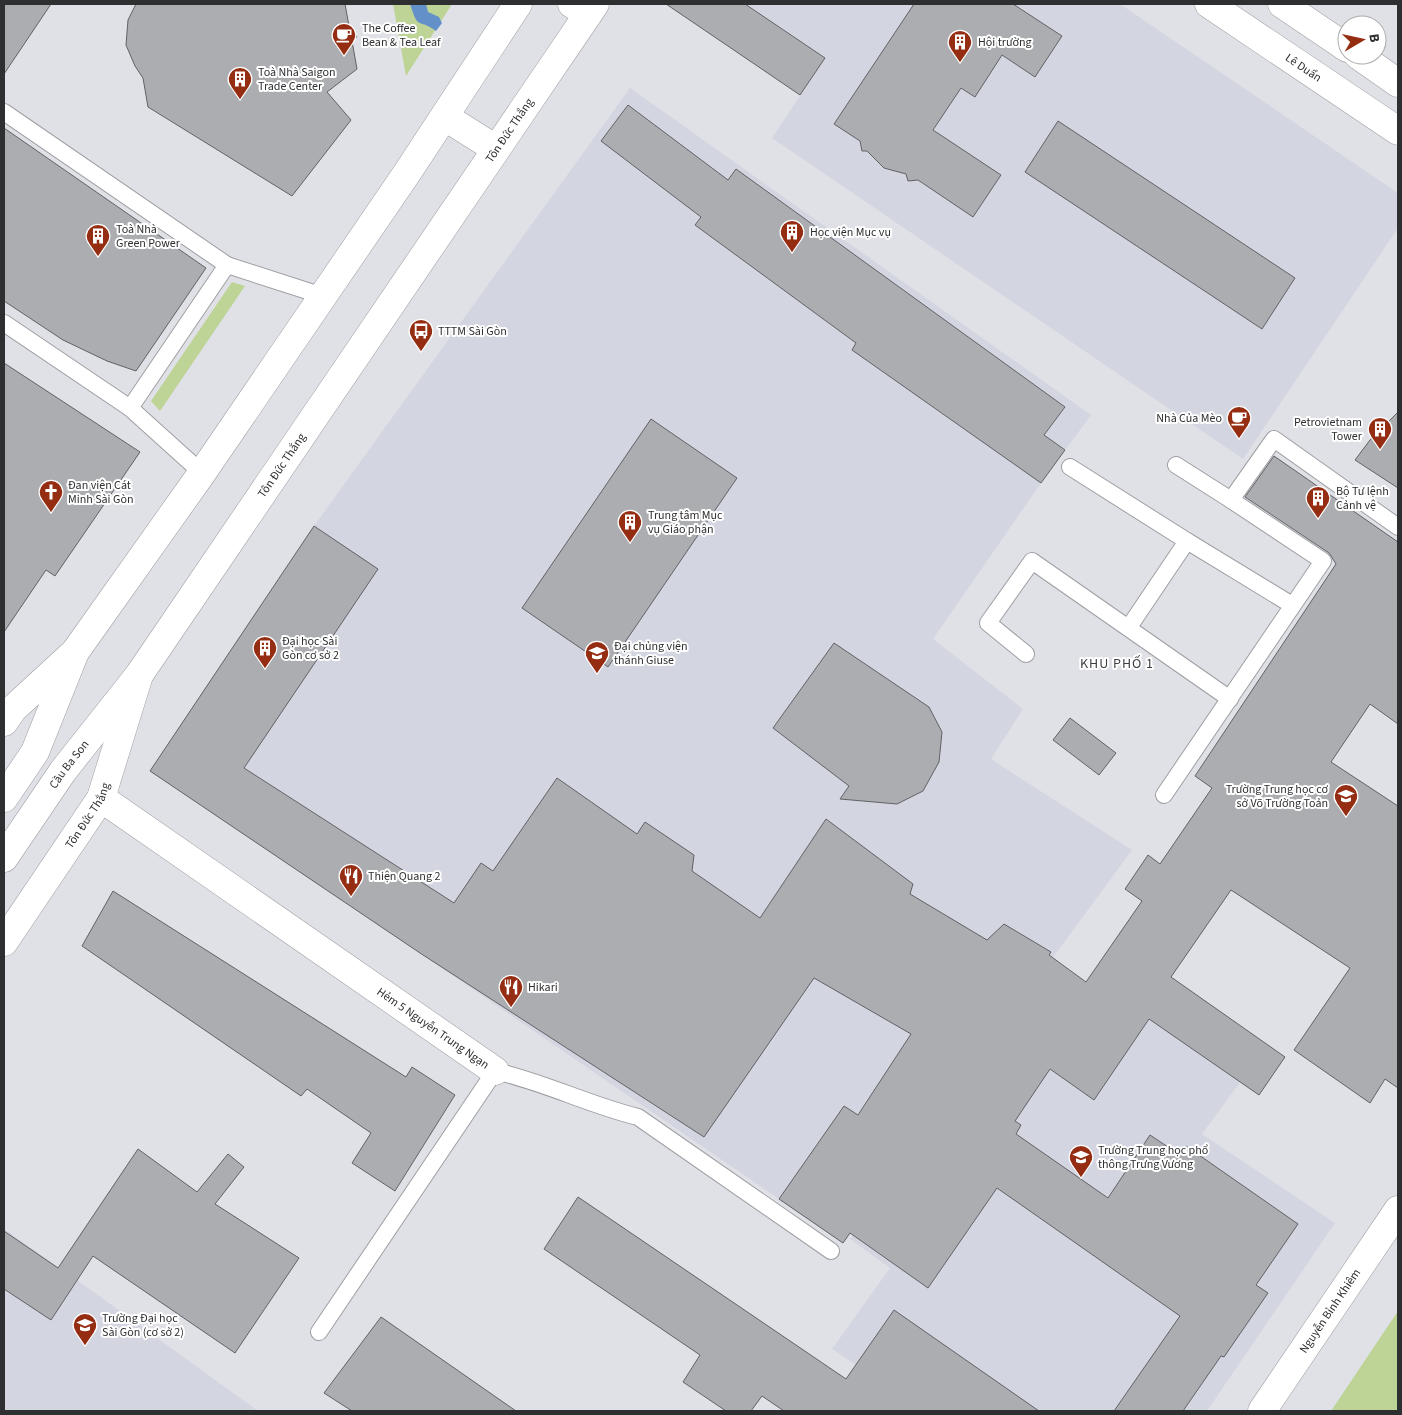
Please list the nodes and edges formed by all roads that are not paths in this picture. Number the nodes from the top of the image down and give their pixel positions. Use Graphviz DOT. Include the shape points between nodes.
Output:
graph roads {
  1 [pos="518,4"];
  2 [pos="1208,4"];
  3 [pos="1282,4"];
  4 [pos="585,7"];
  5 [pos="1337,42"];
  6 [pos="1337,59"];
  7 [pos="1372,65"];
  8 [pos="1318,77"];
  9 [pos="1398,83"];
  10 [pos="4,112"];
  11 [pos="445,117"];
  12 [pos="1398,131"];
  13 [pos="496,149"];
  14 [pos="227,265"];
  15 [pos="323,296"];
  16 [pos="4,323"];
  17 [pos="130,408"];
  18 [pos="1176,465"];
  19 [pos="1070,467"];
  20 [pos="202,473"];
  21 [pos="1231,500"];
  22 [pos="1398,527"];
  23 [pos="1187,540"];
  24 [pos="1292,605"];
  25 [pos="1129,627"];
  26 [pos="75,652"];
  27 [pos="1026,654"];
  28 [pos="139,674"];
  29 [pos="1230,699"];
  30 [pos="4,722"];
  31 [pos="1164,795"];
  32 [pos="4,798"];
  33 [pos="101,798"];
  34 [pos="4,858"];
  35 [pos="4,942"];
  36 [pos="495,1071"];
  37 [pos="1398,1210"];
  38 [pos="831,1251"];
  39 [pos="319,1332"];
  40 [pos="1262,1411"];
  1 -- 11 [label="main road"];
  2 -- 8 [label="main road, Lê Duẩn"];
  3 -- 5 [label="main road"];
  4 -- 13 [label="main road, Tôn Đức Thắng"];
  6 -- 8 [label="main road"];
  7 -- 9 [label="main road"];
  8 -- 12 [label="main road, Lê Duẩn"];
  10 -- 14 [label="lane"];
  11 -- 13 [label="main road"];
  11 -- 15 [label="main road"];
  13 -- 28 [label="main road, Tôn Đức Thắng"];
  14 -- 15 [label="lane"];
  14 -- 17 [label="lane"];
  15 -- 20 [label="main road"];
  16 -- 17 [label="lane"];
  17 -- 20 [label="lane"];
  18 -- 21 [label="lane"];
  19 -- 23 [label="lane"];
  20 -- 26 [label="main road"];
  21 -- 22 [label="lane" via="1274,439"];
  21 -- 24 [label="lane" via="1323,561"];
  23 -- 24 [label="lane"];
  23 -- 25 [label="lane"];
  24 -- 29 [label="lane"];
  25 -- 27 [label="lane" via="1032,561 988,623"];
  25 -- 29 [label="lane"];
  26 -- 30 [label="main road" via="13,709"];
  26 -- 32 [label="main road" via="35,752"];
  28 -- 33 [label="main road, Tôn Đức Thắng"];
  28 -- 34 [label="main road, Cầu Ba Son" via="63,771"];
  29 -- 31 [label="lane"];
  33 -- 35 [label="main road, Tôn Đức Thắng"];
  33 -- 36 [label="main road, Hẻm 5 Nguyễn Trung Ngạn"];
  36 -- 38 [label="lane, Hẻm 5 Nguyễn Trung Ngạn" via="638,1117"];
  36 -- 39 [label="lane"];
  37 -- 40 [label="main road, Nguyễn Bỉnh Khiêm"];
}
